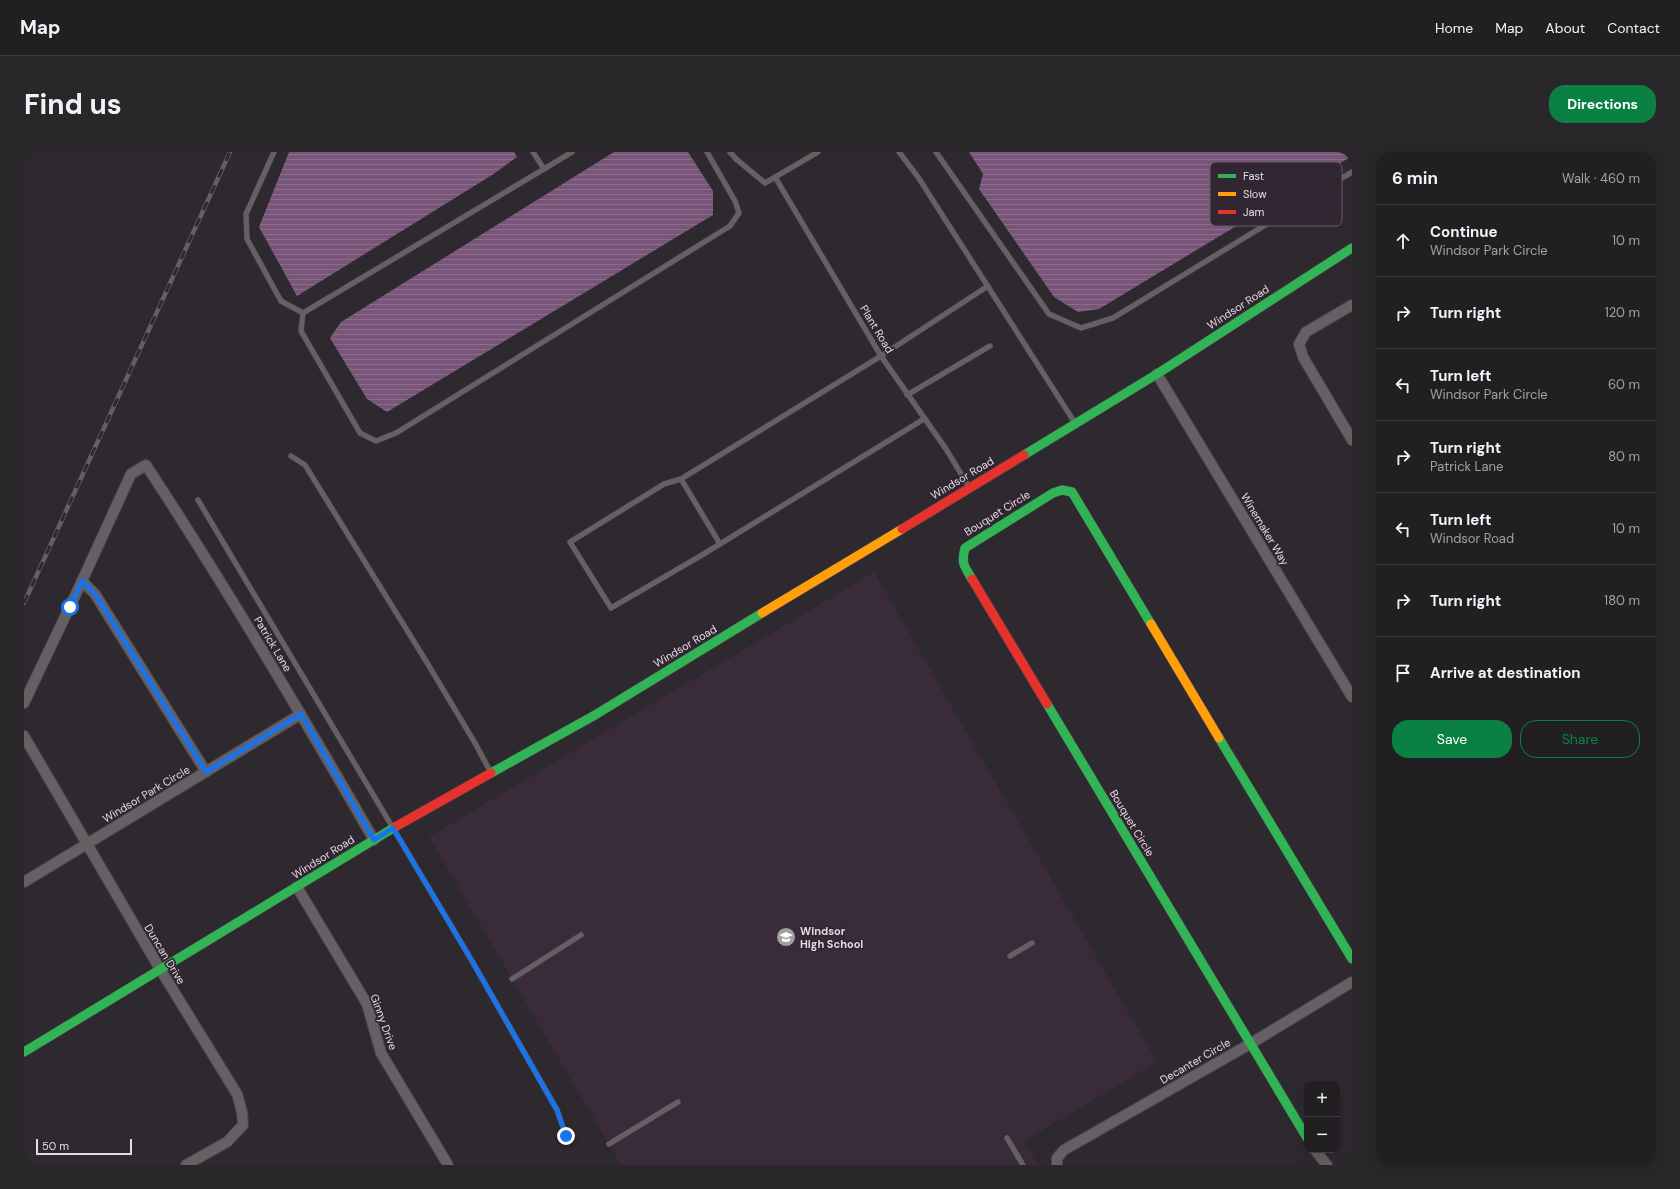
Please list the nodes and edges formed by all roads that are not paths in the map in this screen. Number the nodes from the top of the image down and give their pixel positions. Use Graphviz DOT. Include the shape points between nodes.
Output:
graph roads {
  1 [pos="274,152"];
  2 [pos="533,152"];
  3 [pos="572,152"];
  4 [pos="707,152"];
  5 [pos="730,152"];
  6 [pos="818,152"];
  7 [pos="899,152"];
  8 [pos="936,152"];
  9 [pos="544,169"];
  10 [pos="1352,172"];
  11 [pos="775,177"];
  12 [pos="1342,178"];
  13 [pos="1264,226"];
  14 [pos="1352,248"];
  15 [pos="988,286"];
  16 [pos="1352,305"];
  17 [pos="302,313"];
  18 [pos="990,346"];
  19 [pos="882,356"];
  20 [pos="1157,374"];
  21 [pos="907,395"];
  22 [pos="924,418"];
  23 [pos="1076,423"];
  24 [pos="1352,440"];
  25 [pos="291,456"];
  26 [pos="681,479"];
  27 [pos="970,487"];
  28 [pos="198,500"];
  29 [pos="720,544"];
  30 [pos="82,581"];
  31 [pos="1352,697"];
  32 [pos="24,703"];
  33 [pos="301,714"];
  34 [pos="24,736"];
  35 [pos="206,772"];
  36 [pos="492,774"];
  37 [pos="393,828"];
  38 [pos="374,840"];
  39 [pos="88,844"];
  40 [pos="24,882"];
  41 [pos="297,887"];
  42 [pos="581,935"];
  43 [pos="1032,943"];
  44 [pos="1010,956"];
  45 [pos="1352,958"];
  46 [pos="160,969"];
  47 [pos="512,979"];
  48 [pos="1352,982"];
  49 [pos="1250,1044"];
  50 [pos="24,1052"];
  51 [pos="678,1102"];
  52 [pos="1304,1133"];
  53 [pos="566,1136"];
  54 [pos="1007,1138"];
  55 [pos="609,1144"];
  56 [pos="1317,1153"];
  57 [pos="186,1165"];
  58 [pos="448,1165"];
  59 [pos="1023,1165"];
  60 [pos="1057,1165"];
  61 [pos="1327,1165"];
  1 -- 17 [label="lane" via="246,214 247,240 281,301"];
  2 -- 9 [label="lane"];
  3 -- 9 [label="lane"];
  4 -- 17 [label="lane" via="736,201 739,213 730,226 396,433 376,441 360,433 301,331"];
  5 -- 11 [label="lane" via="766,183"];
  6 -- 11 [label="lane"];
  7 -- 15 [label="lane"];
  8 -- 13 [label="lane" via="1049,314 1081,328 1113,318"];
  9 -- 17 [label="lane"];
  10 -- 12 [label="lane"];
  11 -- 19 [label="lane, Plant Road"];
  14 -- 20 [label="main road, Windsor Road"];
  15 -- 19 [label="lane"];
  15 -- 23 [label="lane"];
  16 -- 24 [label="street" via="1306,332 1299,344 1303,357"];
  18 -- 21 [label="lane"];
  19 -- 21 [label="lane, Plant Road"];
  19 -- 26 [label="lane"];
  20 -- 23 [label="main road, Windsor Road"];
  20 -- 31 [label="street, Winemaker Way"];
  21 -- 22 [label="lane, Plant Road"];
  22 -- 27 [label="lane, Plant Road"];
  22 -- 29 [label="lane"];
  23 -- 27 [label="main road, Windsor Road"];
  25 -- 36 [label="lane" via="305,465 426,661"];
  26 -- 29 [label="lane"];
  26 -- 29 [label="lane" via="664,484 570,542 611,608"];
  27 -- 36 [label="main road, Windsor Road" via="595,715"];
  28 -- 37 [label="lane"];
  30 -- 32 [label="street"];
  30 -- 33 [label="street, Patrick Lane" via="131,474 146,465 183,520"];
  30 -- 35 [label="street" via="95,594"];
  33 -- 35 [label="street, Windsor Park Circle"];
  33 -- 38 [label="street, Patrick Lane"];
  34 -- 39 [label="street, Duncan Drive"];
  35 -- 39 [label="street, Windsor Park Circle"];
  36 -- 37 [label="main road, Windsor Road"];
  37 -- 38 [label="main road, Windsor Road"];
  37 -- 53 [label="lane" via="557,1110"];
  38 -- 41 [label="main road, Windsor Road"];
  39 -- 40 [label="street, Windsor Park Circle"];
  39 -- 46 [label="street, Duncan Drive"];
  41 -- 46 [label="main road, Windsor Road"];
  41 -- 58 [label="street, Ginny Drive" via="367,1004 380,1053"];
  42 -- 47 [label="lane"];
  43 -- 44 [label="lane"];
  45 -- 49 [label="main road, Bouquet Circle" via="1072,492 1062,490 1053,493 965,548 962,558 964,566"];
  46 -- 50 [label="main road, Windsor Road"];
  46 -- 57 [label="street, Duncan Drive" via="237,1094 242,1112 243,1125 227,1142"];
  48 -- 49 [label="street, Decanter Circle"];
  49 -- 52 [label="main road"];
  49 -- 60 [label="street, Decanter Circle" via="1064,1150 1057,1158"];
  51 -- 55 [label="lane"];
  54 -- 59 [label="lane"];
  56 -- 61 [label="street"];
}
